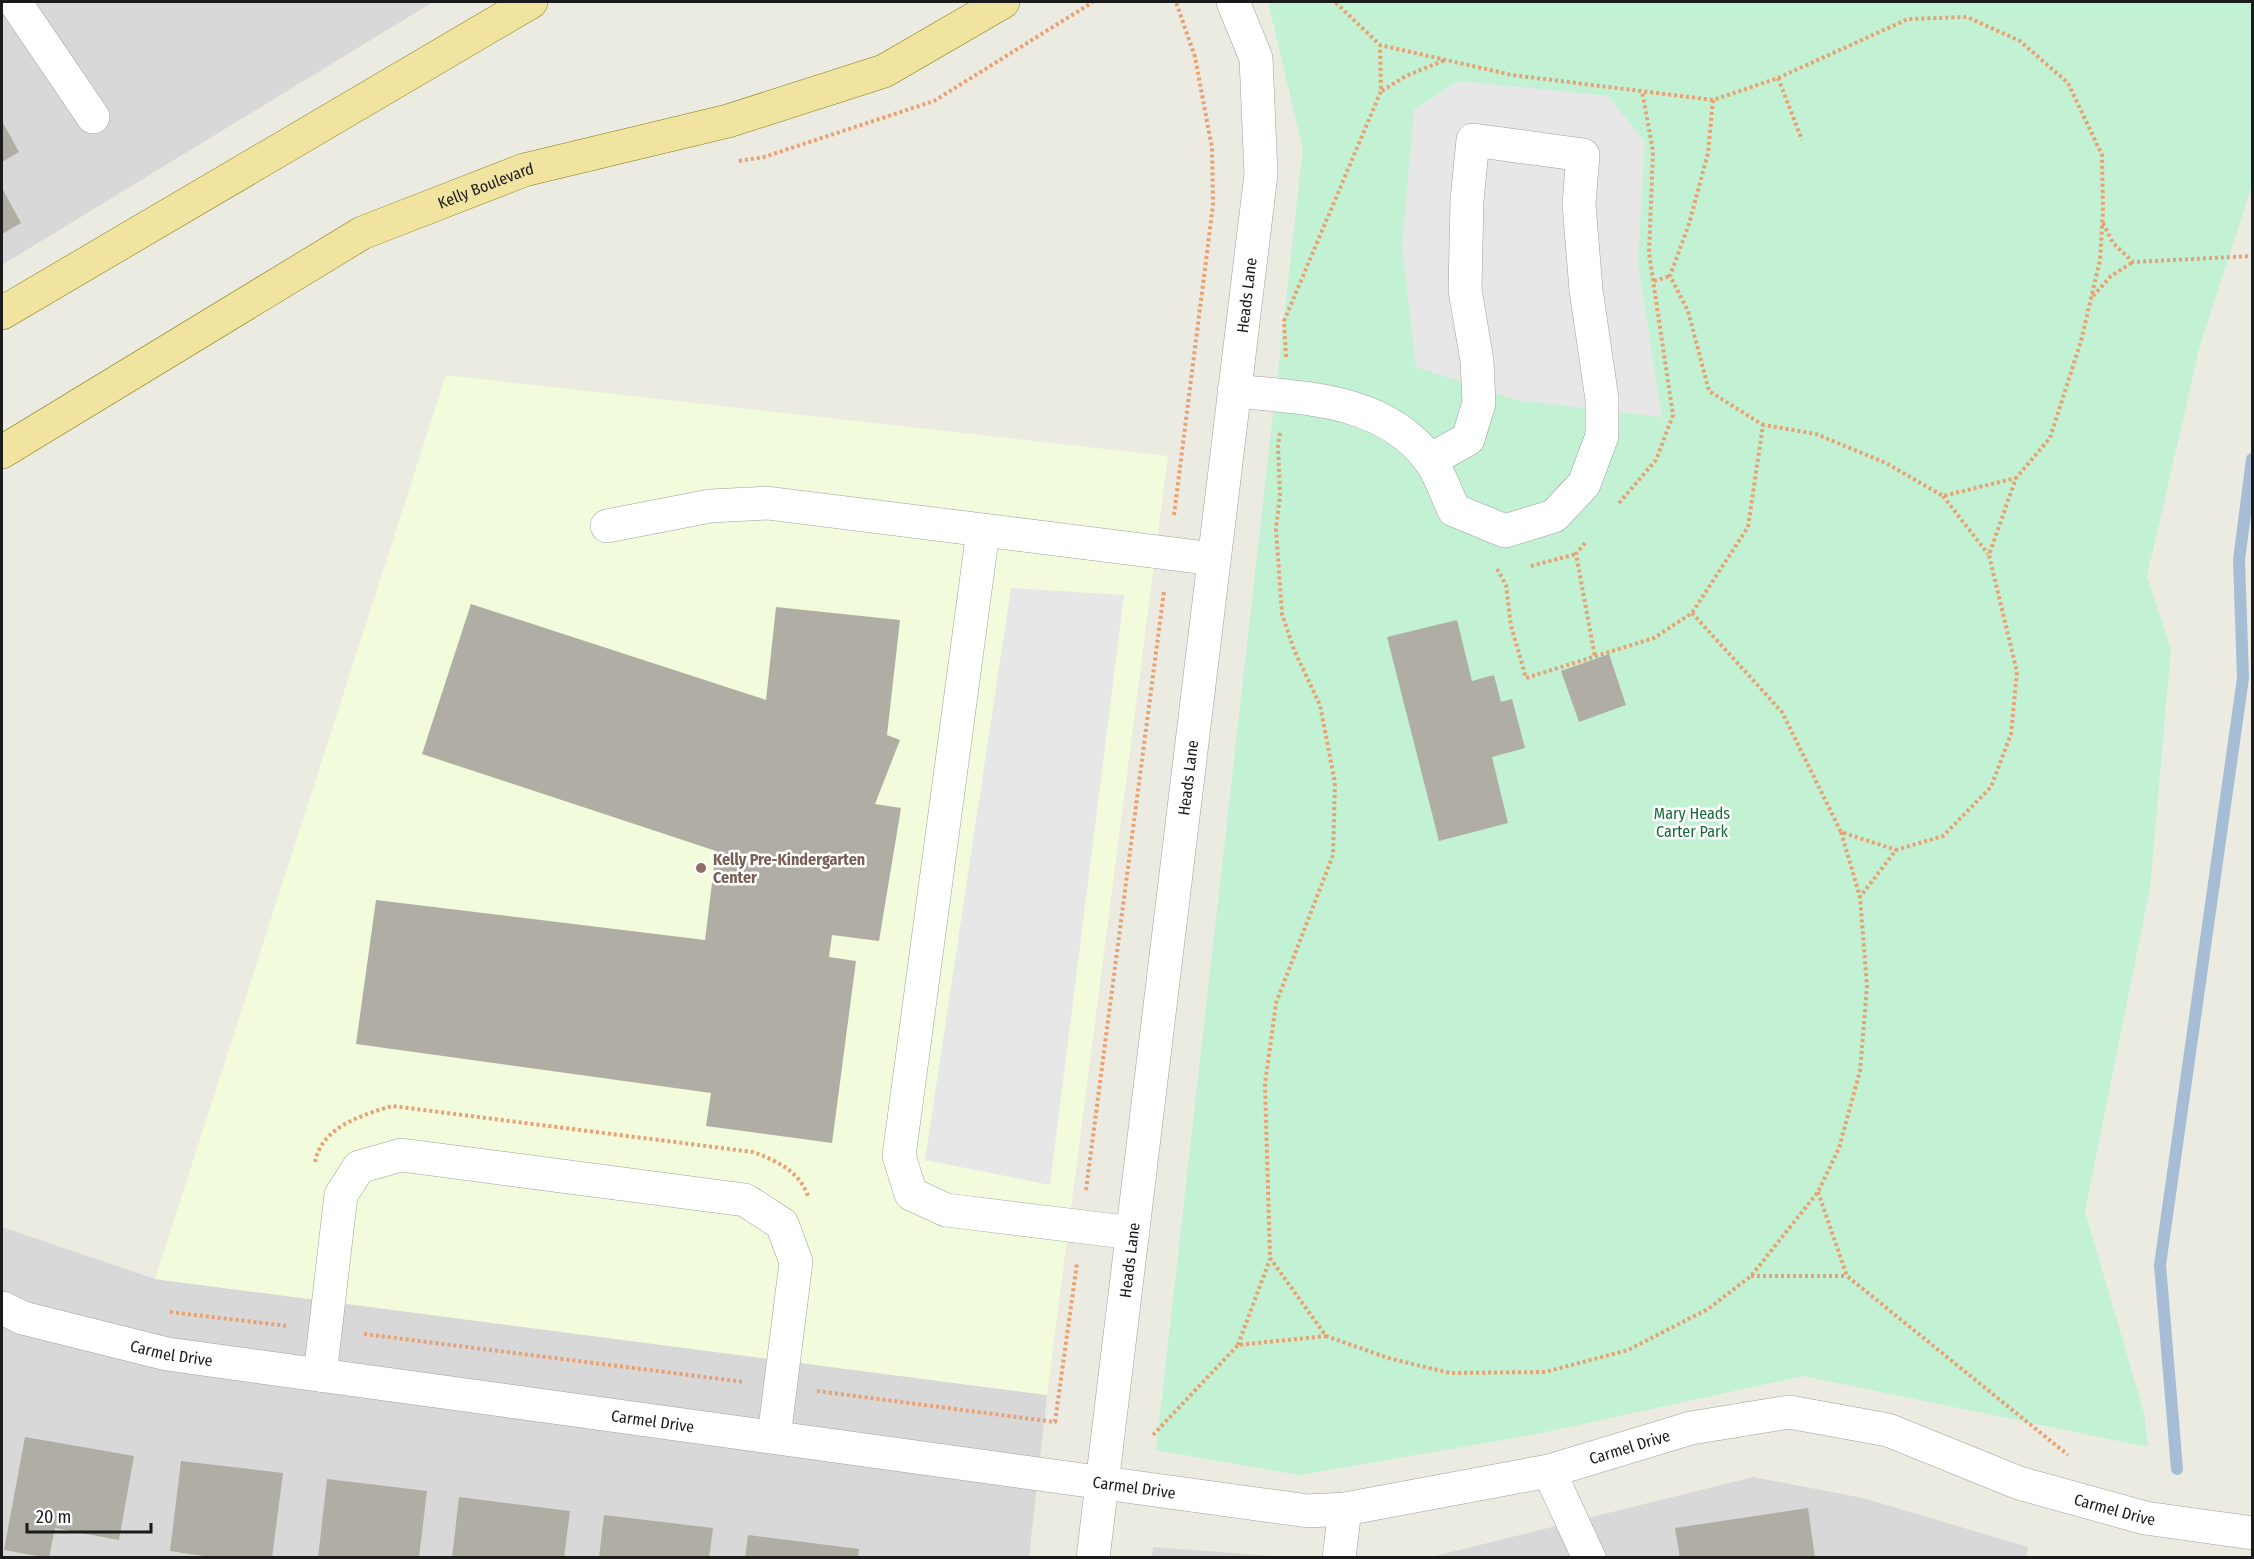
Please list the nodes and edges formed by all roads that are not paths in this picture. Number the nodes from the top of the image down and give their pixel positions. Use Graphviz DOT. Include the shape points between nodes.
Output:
graph roads {
  1 [pos="15,2"];
  2 [pos="531,2"];
  3 [pos="1003,2"];
  4 [pos="1233,2"];
  5 [pos="93,117"];
  6 [pos="2,313"];
  7 [pos="1234,391"];
  8 [pos="2,452"];
  9 [pos="1430,460"];
  10 [pos="607,526"];
  11 [pos="983,531"];
  12 [pos="1214,559"];
  13 [pos="1133,1233"];
  14 [pos="2,1308"];
  15 [pos="320,1375"];
  16 [pos="774,1437"];
  17 [pos="1550,1471"];
  18 [pos="1102,1482"];
  19 [pos="1345,1509"];
  20 [pos="2253,1533"];
  21 [pos="1093,1557"];
  22 [pos="1339,1557"];
  23 [pos="1589,1557"];
  1 -- 5 [label="street"];
  2 -- 6 [label="main road"];
  3 -- 8 [label="main road, Kelly Boulevard" via="884,71 728,121 524,170 362,233"];
  4 -- 7 [label="street, Heads Lane" via="1256,58 1261,174"];
  7 -- 9 [label="street" via="1360,409 1400,430"];
  7 -- 12 [label="street, Heads Lane"];
  9 -- 9 [label="street" via="1454,510 1505,531 1554,516 1584,484 1602,436 1602,399 1586,290 1579,204 1583,155 1473,140 1465,290 1477,361 1479,403 1468,439"];
  10 -- 11 [label="street" via="710,506 767,503"];
  11 -- 12 [label="street"];
  11 -- 13 [label="street" via="899,1156 911,1194 946,1210"];
  12 -- 13 [label="street, Heads Lane"];
  13 -- 18 [label="street, Heads Lane"];
  14 -- 15 [label="street, Carmel Drive" via="23,1318 166,1354"];
  15 -- 16 [label="street, Carmel Drive"];
  15 -- 16 [label="street" via="342,1195 359,1167 401,1155 745,1200 782,1224 796,1262"];
  16 -- 18 [label="street, Carmel Drive"];
  17 -- 19 [label="street, Carmel Drive"];
  17 -- 20 [label="street, Carmel Drive" via="1691,1428 1789,1412 1888,1430 2019,1483 2145,1518"];
  17 -- 23 [label="street"];
  18 -- 19 [label="street, Carmel Drive" via="1308,1511"];
  18 -- 21 [label="street, Heads Lane"];
  19 -- 22 [label="street"];
}
